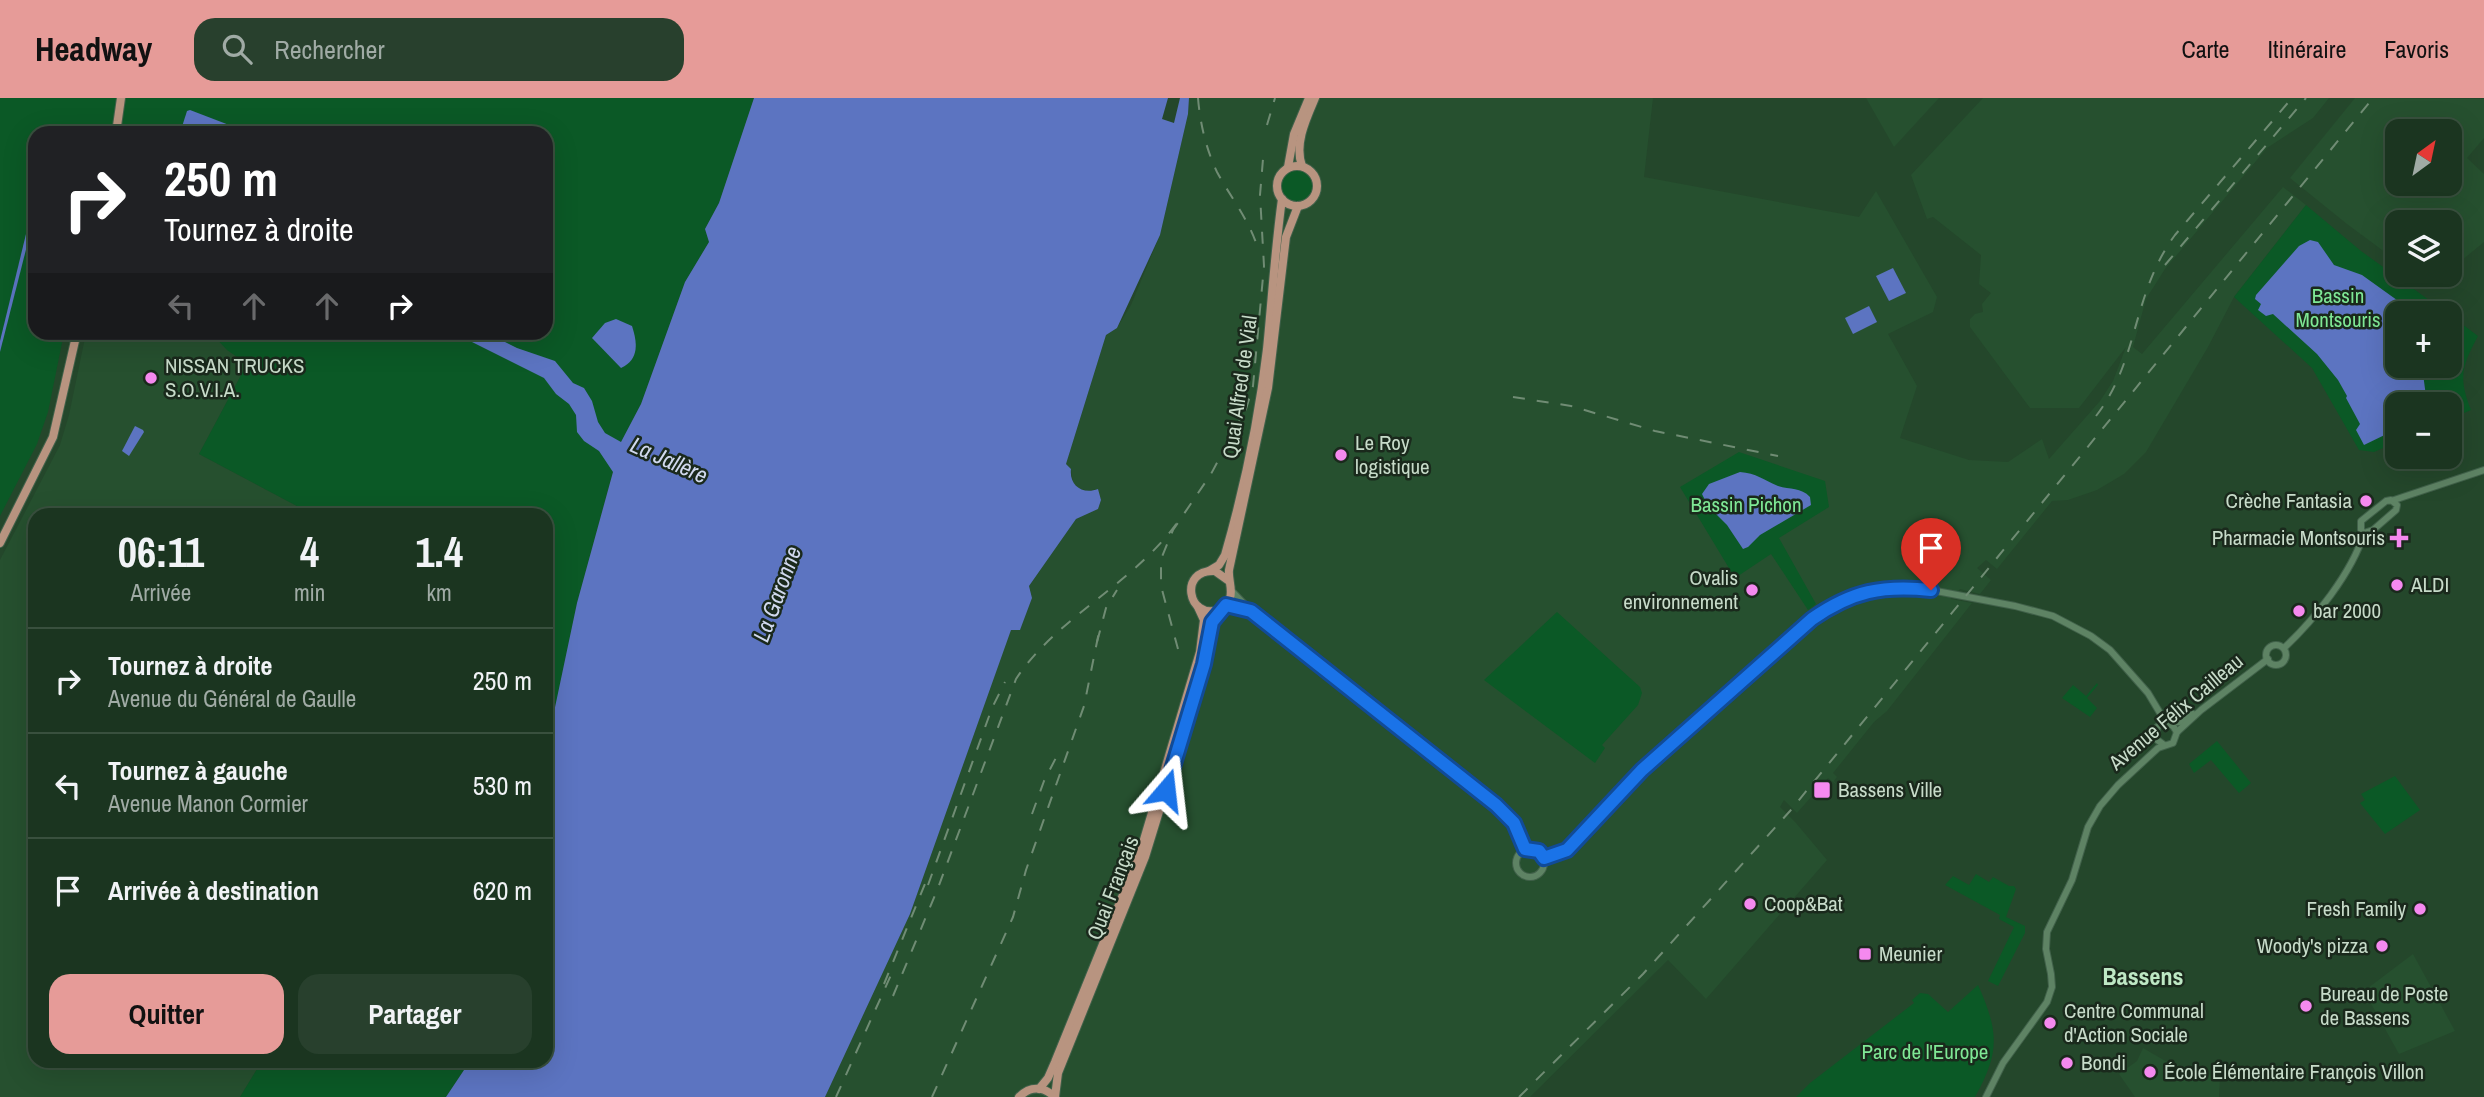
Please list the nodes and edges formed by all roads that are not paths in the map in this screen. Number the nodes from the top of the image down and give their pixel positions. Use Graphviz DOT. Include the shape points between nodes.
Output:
graph roads {
  1 [pos="121,98"];
  2 [pos="1309,98"];
  3 [pos="1315,98"];
  4 [pos="117,126"];
  5 [pos="1302,166"];
  6 [pos="1289,167"];
  7 [pos="1282,200"];
  8 [pos="1298,206"];
  9 [pos="74,340"];
  10 [pos="2484,472"];
  11 [pos="2396,504"];
  12 [pos="2364,533"];
  13 [pos="0,543"];
  14 [pos="1209,571"];
  15 [pos="1230,586"];
  16 [pos="1198,607"];
  17 [pos="1223,607"];
  18 [pos="1251,611"];
  19 [pos="2284,648"];
  20 [pos="2268,659"];
  21 [pos="2201,710"];
  22 [pos="2163,724"];
  23 [pos="2177,732"];
  24 [pos="2156,738"];
  25 [pos="2165,745"];
  26 [pos="2142,761"];
  27 [pos="1525,849"];
  28 [pos="1544,858"];
  29 [pos="1039,1088"];
  30 [pos="1019,1097"];
  31 [pos="1055,1097"];
  32 [pos="1986,1097"];
  1 -- 4 [label="main road"];
  2 -- 6 [label="main road" via="1294,134"];
  3 -- 5 [label="main road" via="1301,139"];
  5 -- 6 [label="main road"];
  5 -- 8 [label="main road" via="1312,173 1317,187 1311,200"];
  6 -- 7 [label="main road" via="1277,183"];
  7 -- 8 [label="main road"];
  7 -- 14 [label="main road, Quai Alfred de Vial" via="1257,410 1225,555"];
  8 -- 15 [label="main road, Quai Alfred de Vial" via="1286,237 1266,398 1229,570"];
  9 -- 13 [label="main road" via="53,437"];
  10 -- 11 [label="street"];
  11 -- 12 [label="street" via="2373,530"];
  11 -- 12 [label="street" via="2386,501 2361,521"];
  12 -- 19 [label="street" via="2326,602"];
  14 -- 15 [label="main road" via="1221,573"];
  14 -- 16 [label="main road" via="1198,575 1191,586"];
  15 -- 17 [label="main road"];
  15 -- 18 [label="street"];
  16 -- 17 [label="main road" via="1209,611"];
  16 -- 29 [label="main road, Quai Français" via="1204,620 1200,652 1140,853 1055,1062"];
  17 -- 18 [label="street"];
  17 -- 31 [label="main road, Quai Français" via="1212,622 1204,664 1145,857 1058,1073"];
  18 -- 27 [label="street" via="1505,813"];
  19 -- 20 [label="street" via="2271,647"];
  19 -- 20 [label="street" via="2282,663"];
  20 -- 21 [label="street, Avenue Félix Cailleau"];
  21 -- 22 [label="street" via="2180,722"];
  21 -- 23 [label="street, Avenue Félix Cailleau"];
  22 -- 23 [label="street"];
  22 -- 24 [label="street" via="2155,731"];
  22 -- 28 [label="street" via="2141,686 2110,650 2053,616 1931,590 1865,591 1827,609 1796,632 1642,770 1567,850"];
  23 -- 25 [label="street, Avenue Félix Cailleau" via="2175,740"];
  24 -- 25 [label="street"];
  24 -- 26 [label="street"];
  25 -- 26 [label="street, Avenue Félix Cailleau"];
  26 -- 32 [label="street, Avenue Félix Cailleau" via="2100,806 2088,827 2073,880 2047,932 2052,986 2048,1002 2003,1063"];
  27 -- 28 [label="street" via="1539,851"];
  27 -- 28 [label="street" via="1516,862 1525,876 1542,871"];
  29 -- 30 [label="main road"];
  29 -- 31 [label="main road"];
}
